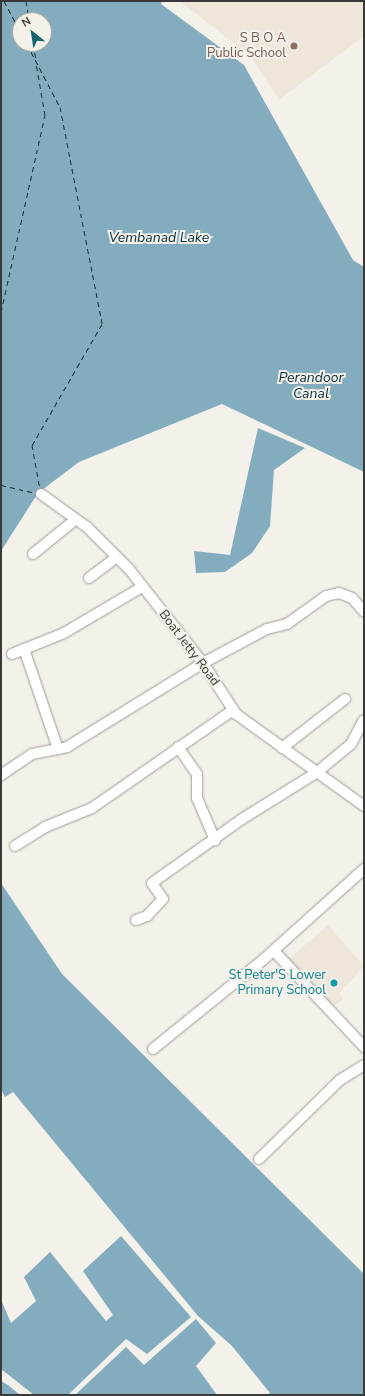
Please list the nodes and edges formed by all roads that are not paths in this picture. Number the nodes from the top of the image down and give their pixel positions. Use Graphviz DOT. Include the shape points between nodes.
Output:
graph roads {
  1 [pos="41,494"];
  2 [pos="76,519"];
  3 [pos="33,554"];
  4 [pos="117,557"];
  5 [pos="89,578"];
  6 [pos="142,587"];
  7 [pos="364,612"];
  8 [pos="24,649"];
  9 [pos="12,654"];
  10 [pos="203,662"];
  11 [pos="345,699"];
  12 [pos="233,710"];
  13 [pos="364,720"];
  14 [pos="178,747"];
  15 [pos="282,748"];
  16 [pos="58,749"];
  17 [pos="316,773"];
  18 [pos="1,775"];
  19 [pos="363,805"];
  20 [pos="215,840"];
  21 [pos="15,846"];
  22 [pos="364,869"];
  23 [pos="136,920"];
  24 [pos="274,951"];
  25 [pos="364,1047"];
  26 [pos="153,1049"];
  27 [pos="364,1065"];
  28 [pos="259,1159"];
  1 -- 2 [label="street, Boat Jetty Road"];
  2 -- 3 [label="street"];
  2 -- 4 [label="street, Boat Jetty Road"];
  4 -- 5 [label="street"];
  4 -- 6 [label="street, Boat Jetty Road"];
  6 -- 8 [label="street" via="64,633"];
  6 -- 10 [label="street, Boat Jetty Road"];
  7 -- 10 [label="street" via="352,598 339,593 326,596 287,624 267,629"];
  8 -- 9 [label="street"];
  8 -- 16 [label="street"];
  10 -- 12 [label="street, Boat Jetty Road"];
  10 -- 16 [label="street" via="116,720"];
  11 -- 15 [label="street"];
  12 -- 14 [label="street"];
  12 -- 15 [label="street, Boat Jetty Road"];
  13 -- 17 [label="street" via="351,744"];
  14 -- 20 [label="street" via="197,774 197,798"];
  14 -- 21 [label="street" via="92,808 45,827"];
  15 -- 17 [label="street, Boat Jetty Road"];
  16 -- 18 [label="street" via="32,754"];
  17 -- 19 [label="street, Boat Jetty Road"];
  17 -- 20 [label="street"];
  20 -- 23 [label="street" via="152,883 163,899 147,916"];
  22 -- 24 [label="street"];
  24 -- 25 [label="street"];
  24 -- 26 [label="street"];
  27 -- 28 [label="street" via="340,1080"];
}
